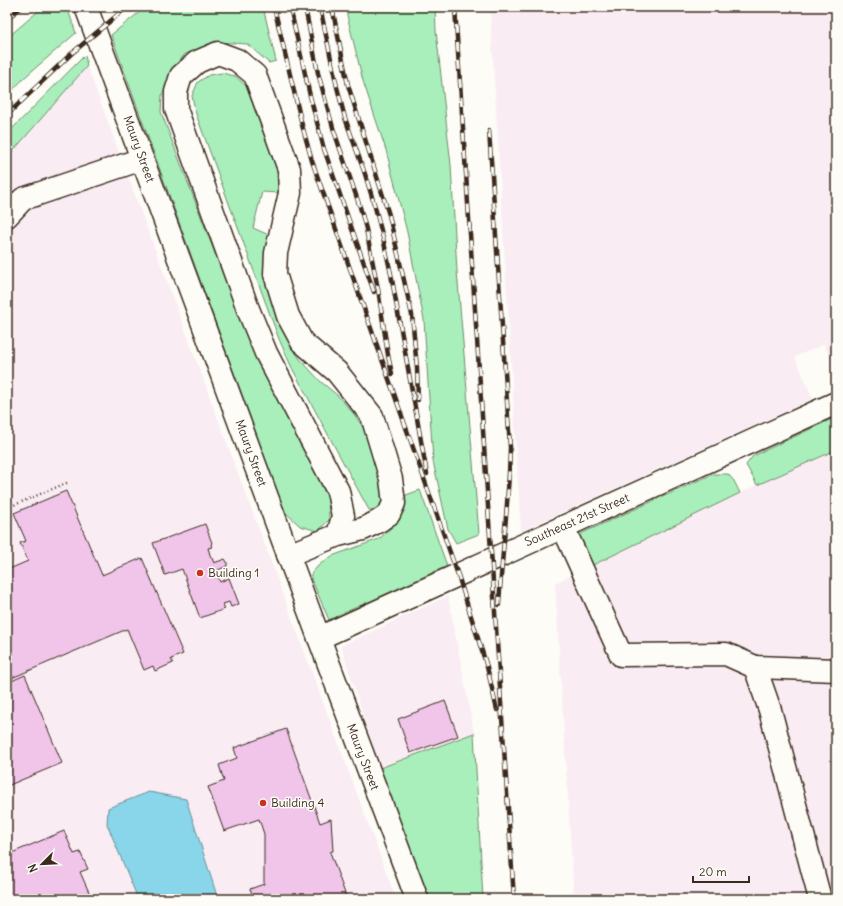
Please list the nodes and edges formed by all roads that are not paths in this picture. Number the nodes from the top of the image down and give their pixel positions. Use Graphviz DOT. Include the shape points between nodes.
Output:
graph roads {
  1 [pos="86,7"];
  2 [pos="142,159"];
  3 [pos="7,216"];
  4 [pos="836,402"];
  5 [pos="563,527"];
  6 [pos="338,535"];
  7 [pos="288,555"];
  8 [pos="319,638"];
  9 [pos="755,666"];
  10 [pos="836,670"];
  11 [pos="417,899"];
  12 [pos="820,899"];
  1 -- 2 [label="main road, Maury Street"];
  2 -- 3 [label="main road" via="23,199"];
  2 -- 7 [label="main road, Maury Street"];
  4 -- 5 [label="main road, Southeast 21st Street"];
  5 -- 8 [label="main road, Southeast 21st Street"];
  5 -- 9 [label="main road" via="621,655 726,654"];
  6 -- 6 [label="main road" via="343,516 338,491 266,353 176,109 176,92 181,76 197,62 218,53 238,60 255,75 289,169 290,193 276,253 274,274 288,316 302,342 337,372 372,416 391,479 394,503 389,514 363,530"];
  6 -- 7 [label="main road"];
  7 -- 8 [label="main road, Maury Street"];
  8 -- 11 [label="main road, Maury Street"];
  9 -- 10 [label="main road"];
  9 -- 12 [label="main road" via="770,710"];
}
